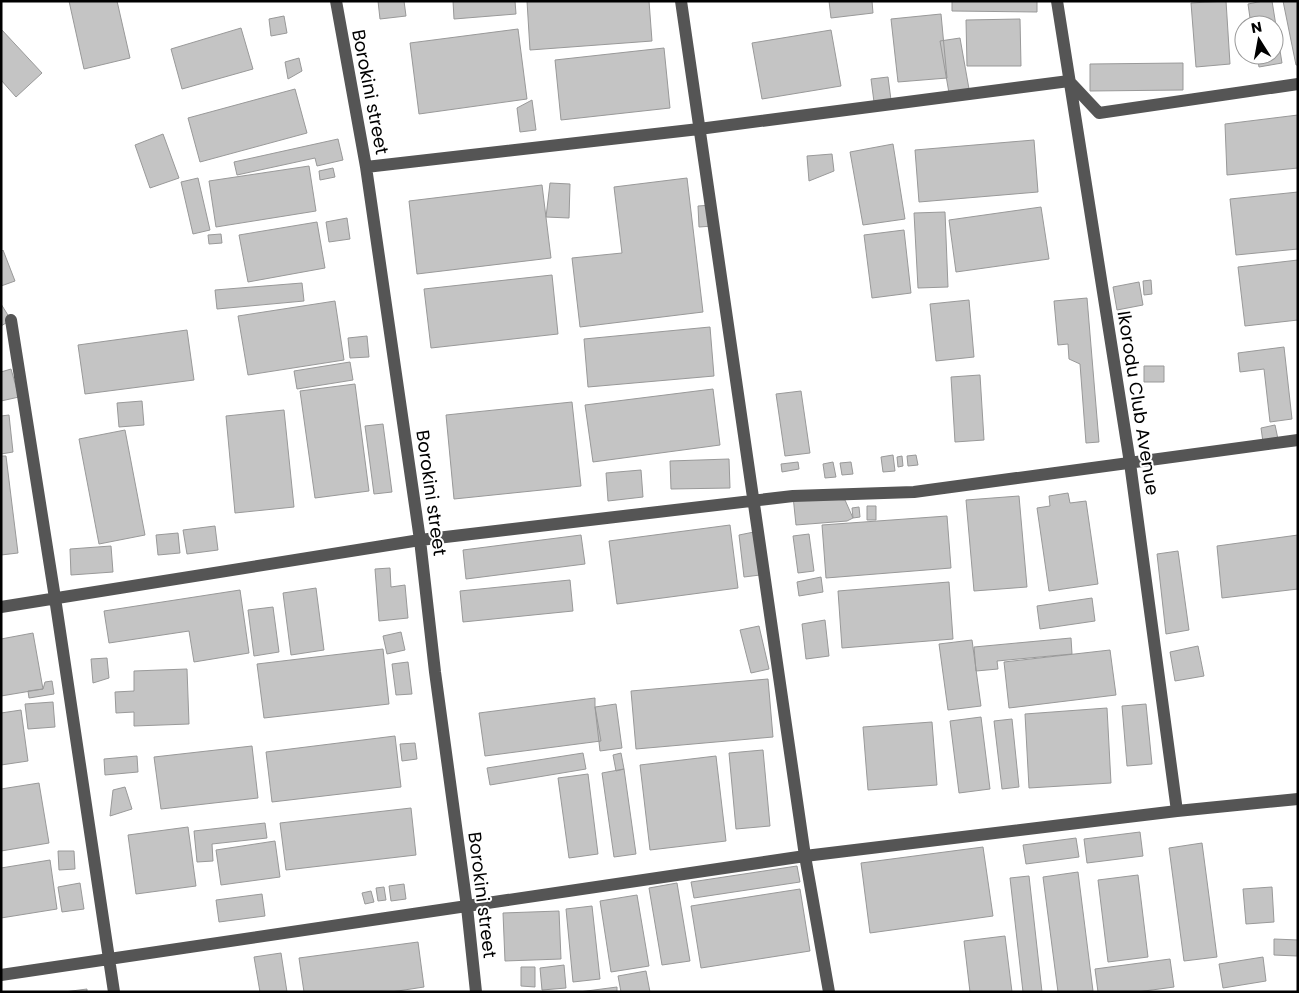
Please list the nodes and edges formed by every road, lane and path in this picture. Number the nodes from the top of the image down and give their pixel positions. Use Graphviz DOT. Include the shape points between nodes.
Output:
graph roads {
  1 [pos="336,1"];
  2 [pos="681,1"];
  3 [pos="1057,1"];
  4 [pos="1069,82"];
  5 [pos="1298,84"];
  6 [pos="699,129"];
  7 [pos="366,167"];
  8 [pos="11,320"];
  9 [pos="1298,440"];
  10 [pos="1130,463"];
  11 [pos="753,501"];
  12 [pos="420,540"];
  13 [pos="55,598"];
  14 [pos="1,608"];
  15 [pos="1298,799"];
  16 [pos="1177,811"];
  17 [pos="805,856"];
  18 [pos="467,907"];
  19 [pos="108,958"];
  20 [pos="1,975"];
  21 [pos="114,992"];
  22 [pos="476,992"];
  23 [pos="829,992"];
  1 -- 7 [label="street, Borokini street"];
  2 -- 6 [label="street"];
  3 -- 4 [label="street, Ikorodu Club Avenue"];
  4 -- 5 [label="street" via="1099,113"];
  4 -- 6 [label="street"];
  4 -- 10 [label="street, Ikorodu Club Avenue"];
  6 -- 7 [label="street"];
  6 -- 11 [label="street"];
  7 -- 12 [label="street, Borokini street"];
  8 -- 13 [label="street"];
  9 -- 10 [label="street"];
  10 -- 11 [label="street" via="914,492 809,495"];
  10 -- 16 [label="street, Ikorodu Club Avenue"];
  11 -- 12 [label="street"];
  11 -- 17 [label="street"];
  12 -- 13 [label="street"];
  12 -- 18 [label="street, Borokini street"];
  13 -- 14 [label="street"];
  13 -- 19 [label="street"];
  15 -- 16 [label="street"];
  16 -- 17 [label="street"];
  17 -- 18 [label="street"];
  17 -- 23 [label="street"];
  18 -- 19 [label="street"];
  18 -- 22 [label="street, Borokini street"];
  19 -- 20 [label="street"];
  19 -- 21 [label="street"];
}
